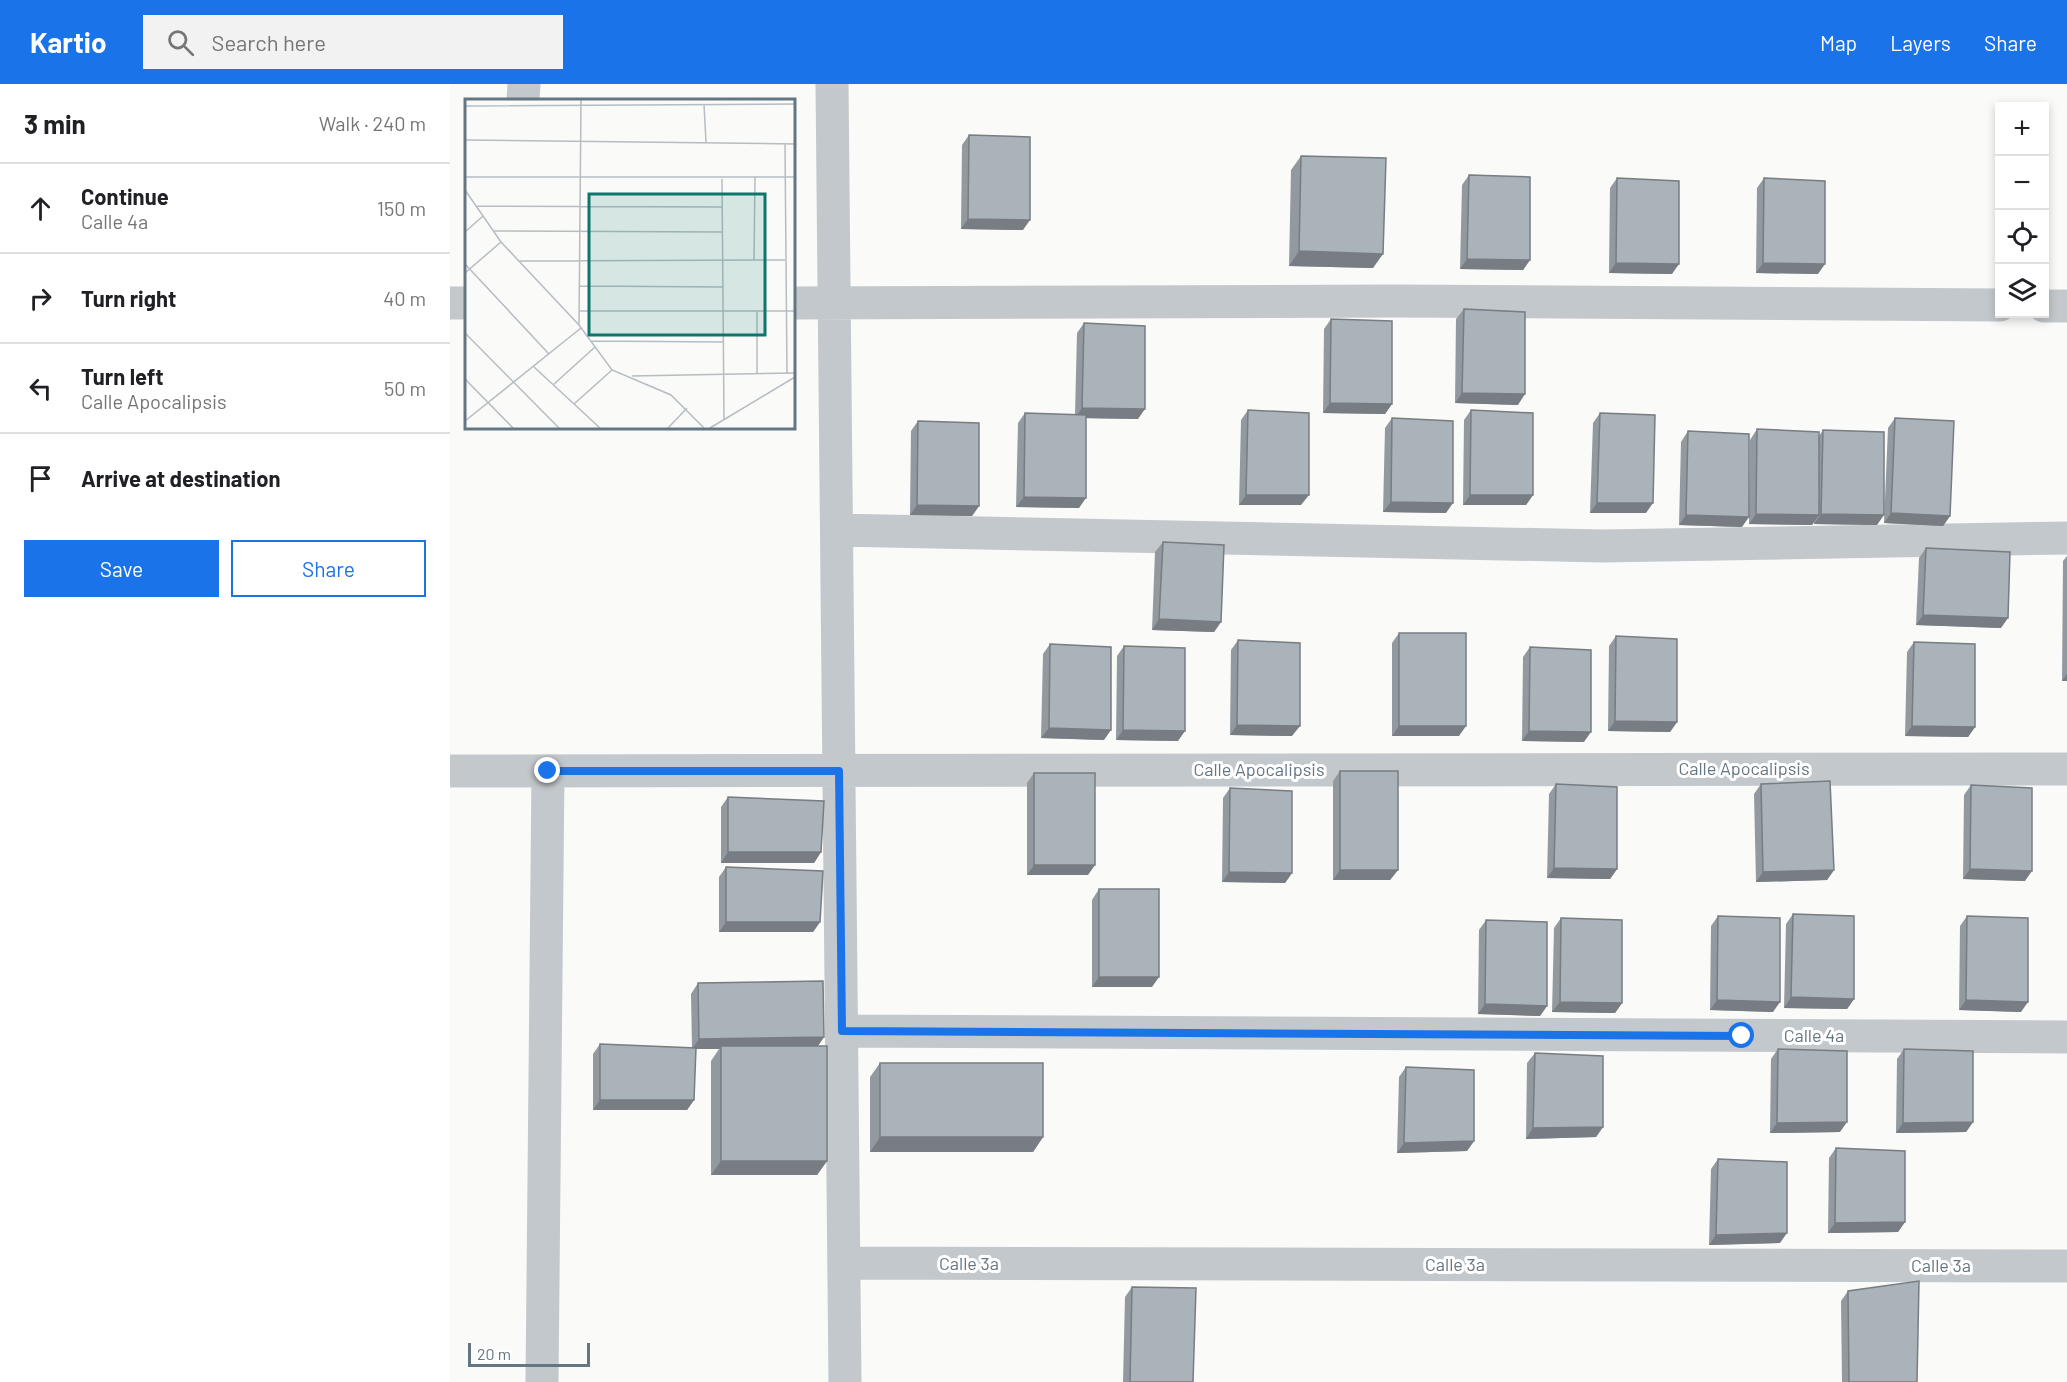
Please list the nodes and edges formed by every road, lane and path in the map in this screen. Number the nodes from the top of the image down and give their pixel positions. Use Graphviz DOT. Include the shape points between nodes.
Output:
graph roads {
  1 [pos="832,84"];
  2 [pos="795,303"];
  3 [pos="834,303"];
  4 [pos="1995,305"];
  5 [pos="2049,306"];
  6 [pos="2067,306"];
  7 [pos="837,530"];
  8 [pos="2067,538"];
  9 [pos="2067,769"];
  10 [pos="450,771"];
  11 [pos="548,771"];
  12 [pos="839,771"];
  13 [pos="842,1031"];
  14 [pos="2067,1037"];
  15 [pos="844,1263"];
  16 [pos="2067,1266"];
  17 [pos="542,1382"];
  18 [pos="845,1382"];
  1 -- 3 [label="street"];
  2 -- 3 [label="street"];
  3 -- 4 [label="street"];
  3 -- 7 [label="street"];
  5 -- 6 [label="street"];
  7 -- 8 [label="street" via="1602,546"];
  7 -- 12 [label="street"];
  9 -- 12 [label="street, Calle Apocalipsis"];
  10 -- 11 [label="street, Calle Apocalipsis"];
  11 -- 12 [label="street, Calle Apocalipsis"];
  11 -- 17 [label="street"];
  12 -- 13 [label="street"];
  13 -- 14 [label="street, Calle 4a"];
  13 -- 15 [label="street"];
  15 -- 16 [label="street, Calle 3a"];
  15 -- 18 [label="street"];
}
